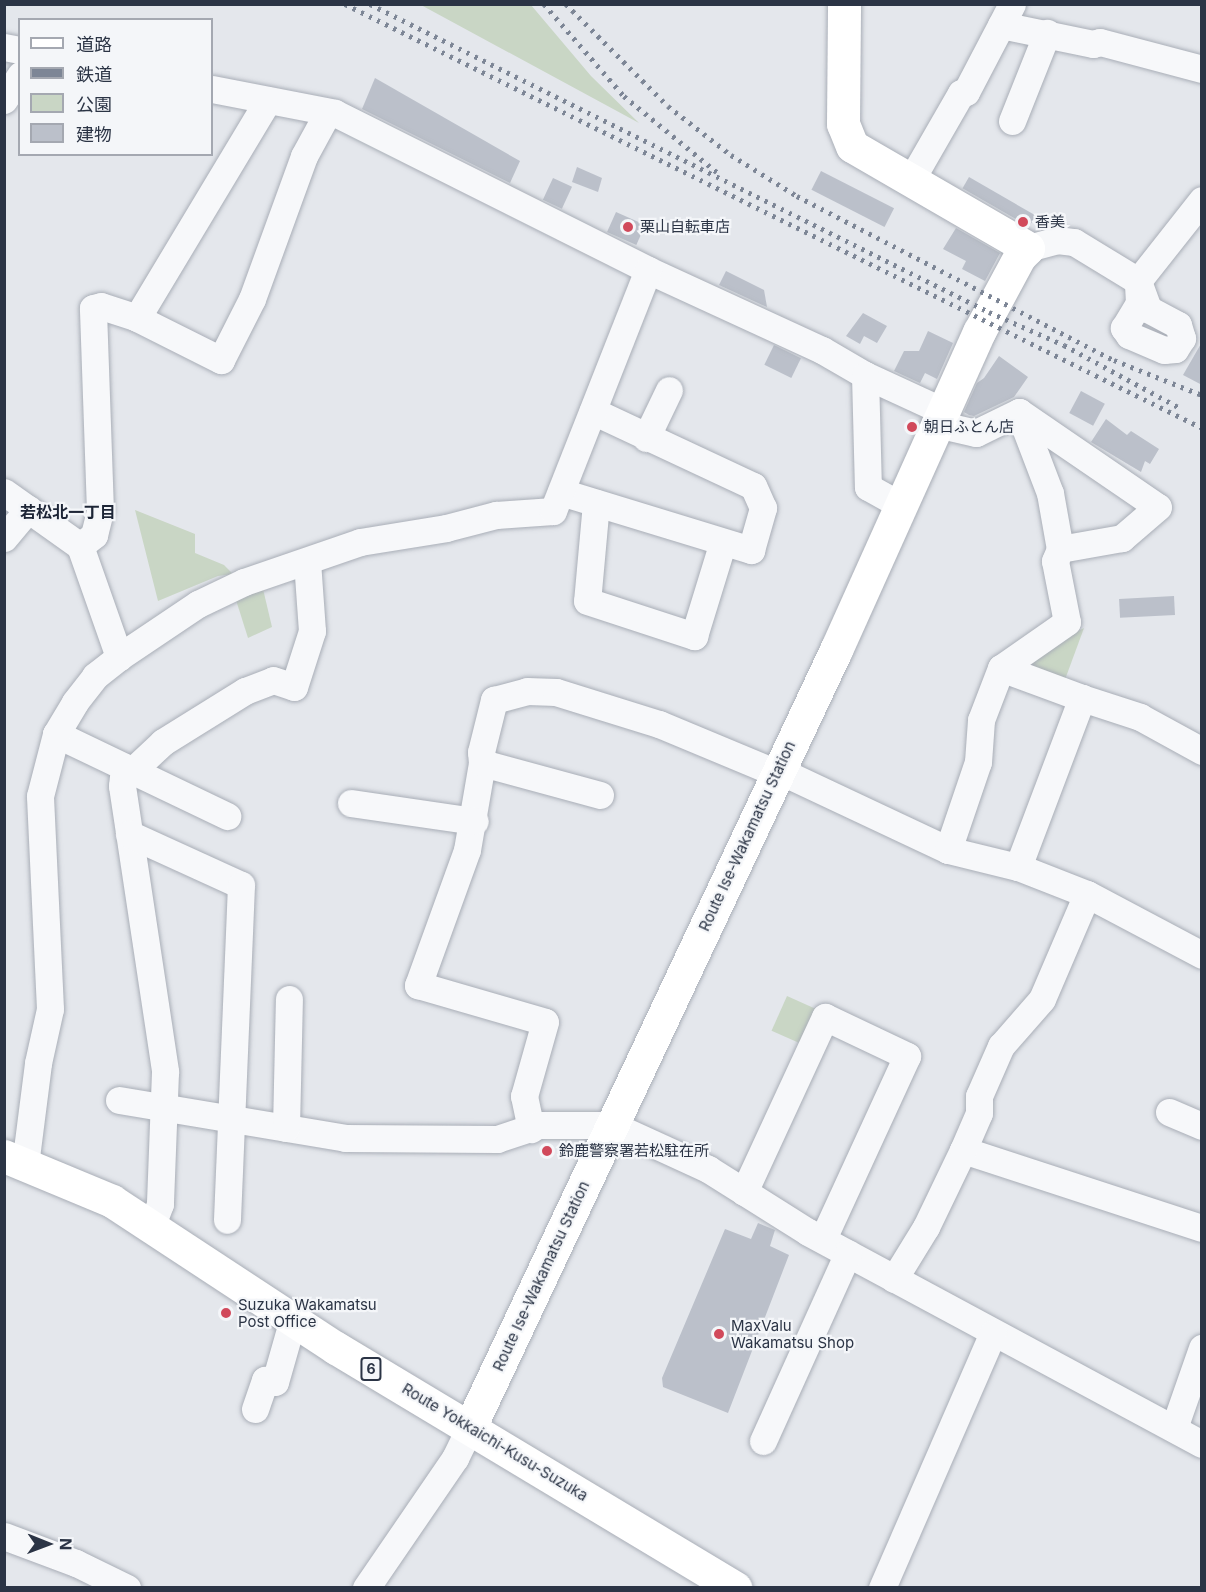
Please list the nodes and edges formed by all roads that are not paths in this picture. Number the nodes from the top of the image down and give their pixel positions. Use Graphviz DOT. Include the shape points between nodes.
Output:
graph roads {
  1 [pos="844,4"];
  2 [pos="1007,15"];
  3 [pos="1047,33"];
  4 [pos="1202,69"];
  5 [pos="18,78"];
  6 [pos="213,89"];
  7 [pos="4,100"];
  8 [pos="268,100"];
  9 [pos="328,112"];
  10 [pos="1012,121"];
  11 [pos="911,180"];
  12 [pos="1202,200"];
  13 [pos="1028,248"];
  14 [pos="648,270"];
  15 [pos="137,318"];
  16 [pos="865,375"];
  17 [pos="669,390"];
  18 [pos="593,411"];
  19 [pos="1019,412"];
  20 [pos="940,418"];
  21 [pos="646,438"];
  22 [pos="4,492"];
  23 [pos="561,492"];
  24 [pos="596,503"];
  25 [pos="900,505"];
  26 [pos="28,508"];
  27 [pos="4,538"];
  28 [pos="723,542"];
  29 [pos="80,546"];
  30 [pos="1060,549"];
  31 [pos="307,561"];
  32 [pos="119,657"];
  33 [pos="1001,668"];
  34 [pos="1082,698"];
  35 [pos="56,734"];
  36 [pos="1202,751"];
  37 [pos="482,763"];
  38 [pos="128,769"];
  39 [pos="778,771"];
  40 [pos="600,795"];
  41 [pos="351,803"];
  42 [pos="227,816"];
  43 [pos="475,820"];
  44 [pos="129,834"];
  45 [pos="948,850"];
  46 [pos="1018,867"];
  47 [pos="1087,894"];
  48 [pos="1202,955"];
  49 [pos="289,999"];
  50 [pos="119,1100"];
  51 [pos="165,1107"];
  52 [pos="1168,1112"];
  53 [pos="231,1119"];
  54 [pos="612,1125"];
  55 [pos="1202,1126"];
  56 [pos="286,1128"];
  57 [pos="531,1129"];
  58 [pos="963,1150"];
  59 [pos="15,1160"];
  60 [pos="744,1192"];
  61 [pos="226,1220"];
  62 [pos="151,1227"];
  63 [pos="1202,1228"];
  64 [pos="823,1239"];
  65 [pos="848,1253"];
  66 [pos="894,1279"];
  67 [pos="293,1319"];
  68 [pos="993,1333"];
  69 [pos="1202,1348"];
  70 [pos="255,1409"];
  71 [pos="470,1427"];
  72 [pos="1174,1428"];
  73 [pos="763,1441"];
  74 [pos="1202,1444"];
  75 [pos="4,1536"];
  76 [pos="127,1587"];
  77 [pos="366,1587"];
  78 [pos="736,1587"];
  79 [pos="882,1587"];
  1 -- 11 [label="main road" via="845,135 862,156"];
  2 -- 3 [label="street"];
  2 -- 11 [label="street"];
  3 -- 4 [label="street" via="1093,44 1100,42"];
  3 -- 10 [label="street"];
  5 -- 7 [label="street"];
  6 -- 8 [label="street"];
  8 -- 9 [label="street"];
  8 -- 15 [label="street"];
  9 -- 14 [label="street" via="401,144"];
  9 -- 15 [label="street" via="304,156 252,299 220,360"];
  11 -- 13 [label="main road"];
  12 -- 13 [label="street" via="1138,280 1074,242 1057,240"];
  13 -- 20 [label="main road, Route Ise-Wakamatsu Station" via="1002,288"];
  14 -- 16 [label="street" via="822,350"];
  14 -- 18 [label="street"];
  15 -- 29 [label="street" via="101,306 93,308 100,511 94,535"];
  16 -- 20 [label="street"];
  16 -- 25 [label="street" via="868,487"];
  17 -- 21 [label="street"];
  18 -- 21 [label="street"];
  18 -- 23 [label="street"];
  19 -- 20 [label="street" via="976,434"];
  19 -- 30 [label="street" via="1050,493"];
  19 -- 30 [label="street" via="1158,507 1122,538"];
  20 -- 25 [label="main road, Route Ise-Wakamatsu Station"];
  21 -- 28 [label="street" via="753,486 763,508 751,550"];
  22 -- 26 [label="street"];
  23 -- 24 [label="street"];
  23 -- 31 [label="street" via="553,511 496,515 446,528 360,542"];
  24 -- 28 [label="street"];
  24 -- 28 [label="street" via="587,601 694,636"];
  25 -- 39 [label="main road, Route Ise-Wakamatsu Station"];
  26 -- 27 [label="street"];
  26 -- 29 [label="street"];
  29 -- 32 [label="street"];
  30 -- 33 [label="street" via="1055,561 1067,622"];
  31 -- 32 [label="street" via="244,582 198,604"];
  31 -- 38 [label="street" via="312,631 294,687 273,680 245,691 172,736"];
  32 -- 35 [label="street" via="95,676"];
  33 -- 34 [label="street"];
  33 -- 45 [label="street" via="981,720 978,762"];
  34 -- 36 [label="street" via="1140,717"];
  34 -- 46 [label="street"];
  35 -- 38 [label="street"];
  35 -- 59 [label="street" via="40,796 50,1009"];
  37 -- 39 [label="street" via="481,752 494,700 527,691 556,692 658,724"];
  37 -- 40 [label="street"];
  37 -- 43 [label="street"];
  38 -- 42 [label="street"];
  38 -- 44 [label="street" via="122,786"];
  39 -- 45 [label="street"];
  39 -- 54 [label="main road, Route Ise-Wakamatsu Station"];
  41 -- 43 [label="street"];
  43 -- 57 [label="street" via="418,985 545,1022 524,1096"];
  44 -- 51 [label="street" via="165,1072"];
  44 -- 53 [label="street" via="241,885"];
  45 -- 46 [label="street"];
  46 -- 47 [label="street"];
  47 -- 48 [label="street"];
  47 -- 58 [label="street" via="1042,999 1001,1046 979,1096 979,1113"];
  49 -- 56 [label="street"];
  50 -- 51 [label="street"];
  51 -- 53 [label="street"];
  51 -- 62 [label="street" via="160,1204"];
  52 -- 55 [label="street"];
  53 -- 56 [label="street"];
  53 -- 61 [label="street"];
  54 -- 57 [label="street" via="539,1125"];
  54 -- 60 [label="street" via="708,1168"];
  54 -- 71 [label="main road, Route Ise-Wakamatsu Station"];
  56 -- 57 [label="street" via="345,1138 473,1140 497,1139"];
  58 -- 63 [label="street"];
  58 -- 66 [label="street" via="926,1227"];
  59 -- 62 [label="main road, Route Yokkaichi-Kusu-Suzuka / 6" via="112,1201"];
  60 -- 64 [label="street"];
  60 -- 64 [label="street" via="825,1017 907,1056"];
  62 -- 67 [label="main road, Route Yokkaichi-Kusu-Suzuka / 6"];
  64 -- 65 [label="street"];
  65 -- 66 [label="street"];
  65 -- 73 [label="street"];
  66 -- 68 [label="street"];
  67 -- 70 [label="street" via="274,1382 265,1380"];
  67 -- 71 [label="main road, Route Yokkaichi-Kusu-Suzuka / 6"];
  68 -- 72 [label="street"];
  68 -- 79 [label="street"];
  69 -- 72 [label="street"];
  71 -- 77 [label="street" via="455,1458"];
  71 -- 78 [label="main road, Route Yokkaichi-Kusu-Suzuka / 6"];
  72 -- 74 [label="street"];
  75 -- 76 [label="street"];
}
